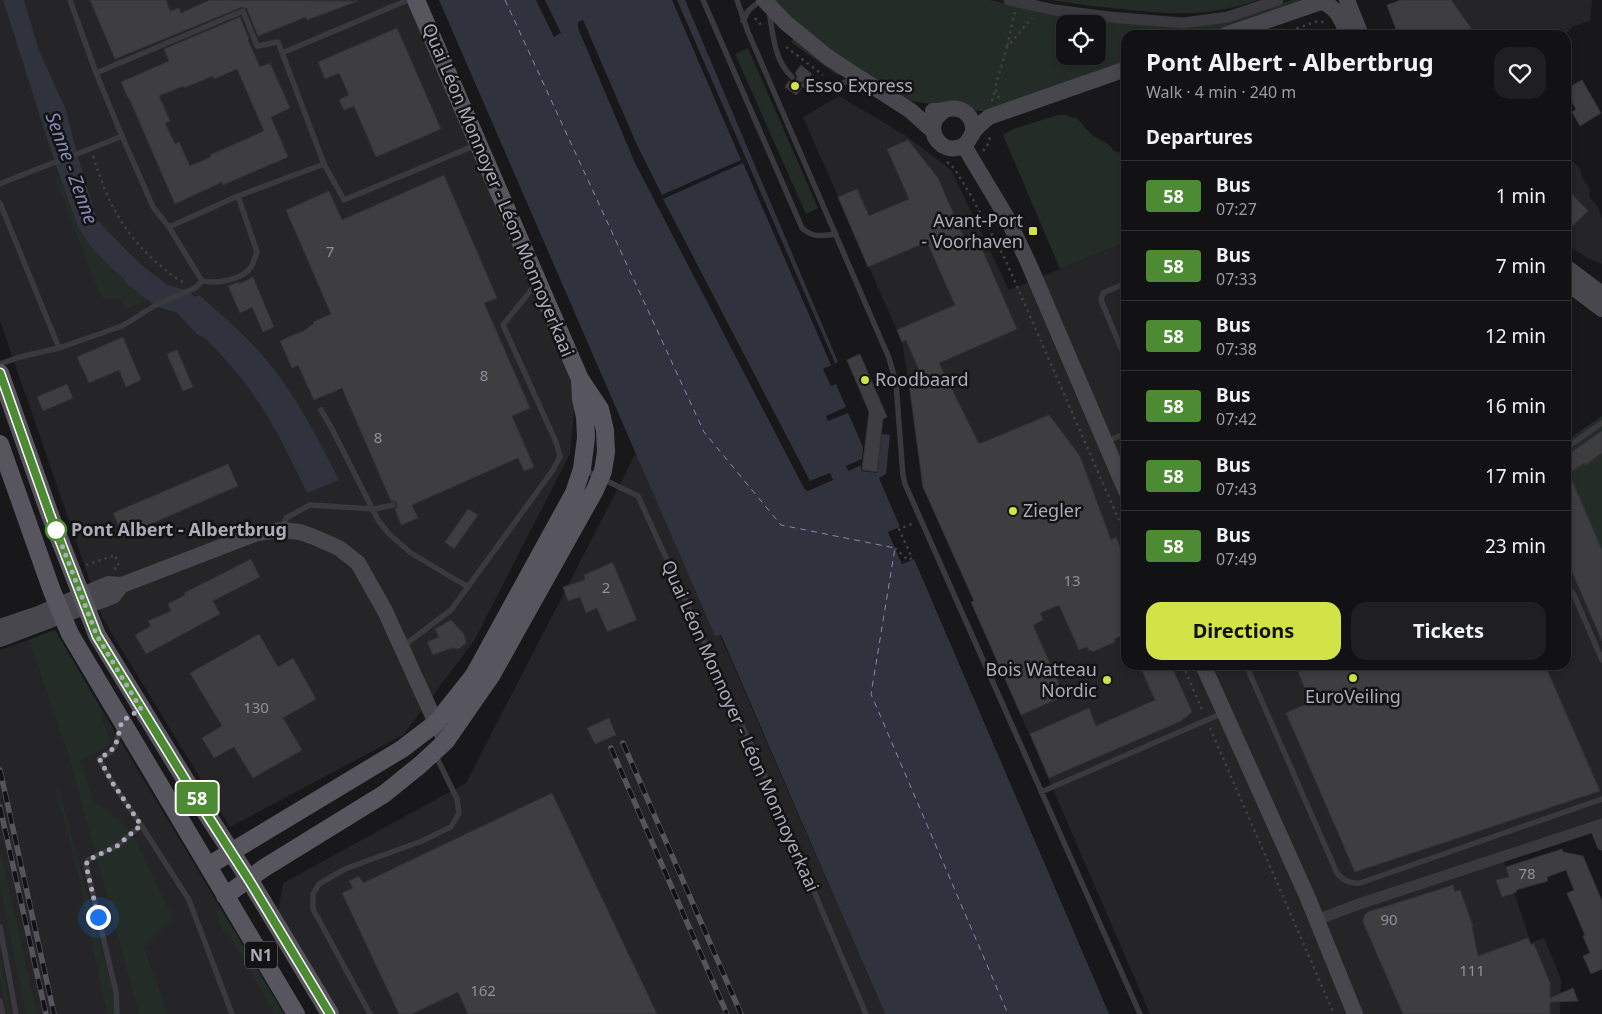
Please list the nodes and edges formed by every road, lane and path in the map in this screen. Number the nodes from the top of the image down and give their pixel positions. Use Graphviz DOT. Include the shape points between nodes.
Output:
graph roads {
  1 [pos="70,0"];
  2 [pos="408,0"];
  3 [pos="416,0"];
  4 [pos="703,0"];
  5 [pos="737,0"];
  6 [pos="1278,0"];
  7 [pos="1348,0"];
  8 [pos="1014,1"];
  9 [pos="1324,1"];
  10 [pos="764,2"];
  11 [pos="1042,7"];
  12 [pos="1340,18"];
  13 [pos="744,21"];
  14 [pos="1240,30"];
  15 [pos="1292,30"];
  16 [pos="1346,30"];
  17 [pos="1359,30"];
  18 [pos="1007,47"];
  19 [pos="282,53"];
  20 [pos="1121,71"];
  21 [pos="96,73"];
  22 [pos="792,77"];
  23 [pos="859,79"];
  24 [pos="804,85"];
  25 [pos="1002,105"];
  26 [pos="911,111"];
  27 [pos="943,111"];
  28 [pos="968,115"];
  29 [pos="991,124"];
  30 [pos="933,131"];
  31 [pos="974,131"];
  32 [pos="122,136"];
  33 [pos="478,144"];
  34 [pos="91,149"];
  35 [pos="968,152"];
  36 [pos="324,164"];
  37 [pos="0,184"];
  38 [pos="238,196"];
  39 [pos="0,203"];
  40 [pos="169,227"];
  41 [pos="836,234"];
  42 [pos="1571,271"];
  43 [pos="202,281"];
  44 [pos="538,282"];
  45 [pos="1121,285"];
  46 [pos="1571,286"];
  47 [pos="195,288"];
  48 [pos="1602,294"];
  49 [pos="1602,309"];
  50 [pos="59,348"];
  51 [pos="1121,348"];
  52 [pos="0,364"];
  53 [pos="0,373"];
  54 [pos="580,379"];
  55 [pos="321,410"];
  56 [pos="1602,423"];
  57 [pos="1121,435"];
  58 [pos="1105,442"];
  59 [pos="0,444"];
  60 [pos="1571,445"];
  61 [pos="582,468"];
  62 [pos="600,478"];
  63 [pos="1121,479"];
  64 [pos="393,505"];
  65 [pos="920,520"];
  66 [pos="1121,525"];
  67 [pos="282,530"];
  68 [pos="895,548"];
  69 [pos="115,555"];
  70 [pos="96,561"];
  71 [pos="468,587"];
  72 [pos="105,592"];
  73 [pos="1571,592"];
  74 [pos="0,627"];
  75 [pos="0,639"];
  76 [pos="402,647"];
  77 [pos="1602,660"];
  78 [pos="1185,670"];
  79 [pos="1205,670"];
  80 [pos="1248,670"];
  81 [pos="1224,713"];
  82 [pos="131,715"];
  83 [pos="1207,720"];
  84 [pos="436,723"];
  85 [pos="440,747"];
  86 [pos="1041,792"];
  87 [pos="1602,799"];
  88 [pos="141,825"];
  89 [pos="1598,826"];
  90 [pos="1602,844"];
  91 [pos="230,852"];
  92 [pos="208,866"];
  93 [pos="249,880"];
  94 [pos="225,896"];
  95 [pos="1317,920"];
  96 [pos="0,927"];
  97 [pos="0,1001"];
  98 [pos="3,1014"];
  99 [pos="16,1014"];
  100 [pos="117,1014"];
  101 [pos="232,1014"];
  102 [pos="296,1014"];
  103 [pos="330,1014"];
  104 [pos="370,1014"];
  105 [pos="866,1014"];
  106 [pos="1140,1014"];
  107 [pos="1334,1014"];
  108 [pos="1355,1014"];
  1 -- 21 [label="lane"];
  2 -- 19 [label="lane"];
  3 -- 33 [label="main road, Quai Léon Monnoyer - Léon Monnoyerkaai"];
  4 -- 41 [label="lane" via="802,228 809,235"];
  5 -- 13 [label="lane"];
  6 -- 11 [label="street" via="1228,17 1183,22 1109,18"];
  7 -- 17 [label="main road"];
  8 -- 11 [label="street"];
  8 -- 18 [label="path"];
  9 -- 12 [label="main road"];
  9 -- 14 [label="main road"];
  10 -- 13 [label="lane" via="748,11"];
  10 -- 22 [label="lane" via="779,59"];
  10 -- 23 [label="main road" via="828,58"];
  11 -- 18 [label="path"];
  12 -- 15 [label="path" via="1327,24 1318,21"];
  12 -- 16 [label="main road"];
  13 -- 41 [label="lane"];
  18 -- 25 [label="path" via="995,88"];
  19 -- 21 [label="lane" via="278,42 257,46 243,11"];
  19 -- 36 [label="lane"];
  20 -- 29 [label="main road"];
  21 -- 32 [label="lane"];
  23 -- 24 [label="lane"];
  23 -- 26 [label="main road"];
  26 -- 27 [label="main road"];
  26 -- 30 [label="main road"];
  27 -- 28 [label="main road" via="956,108"];
  27 -- 30 [label="main road" via="937,116"];
  28 -- 29 [label="main road"];
  28 -- 31 [label="main road"];
  29 -- 31 [label="main road"];
  29 -- 35 [label="path" via="986,148"];
  30 -- 35 [label="main road" via="941,145"];
  31 -- 35 [label="main road"];
  32 -- 34 [label="lane"];
  32 -- 40 [label="lane" via="153,207"];
  33 -- 36 [label="lane" via="344,200"];
  33 -- 44 [label="main road, Quai Léon Monnoyer - Léon Monnoyerkaai"];
  34 -- 37 [label="lane"];
  34 -- 47 [label="path" via="107,198 122,224 141,248 167,272"];
  35 -- 58 [label="main road" via="1006,216 1024,254"];
  35 -- 66 [label="path" via="954,168 1005,259"];
  36 -- 38 [label="lane"];
  38 -- 40 [label="lane"];
  38 -- 43 [label="lane" via="257,252 251,268 238,277 212,283"];
  39 -- 50 [label="lane"];
  40 -- 43 [label="lane"];
  41 -- 65 [label="lane" via="893,371 902,476"];
  42 -- 48 [label="main road"];
  43 -- 47 [label="lane"];
  44 -- 54 [label="main road, Quai Léon Monnoyer - Léon Monnoyerkaai"];
  44 -- 71 [label="lane" via="503,325 560,456"];
  45 -- 51 [label="lane" via="1104,293 1101,300"];
  46 -- 49 [label="main road"];
  47 -- 50 [label="lane" via="156,305 122,326"];
  50 -- 52 [label="lane"];
  53 -- 82 [label="main road, N1" via="50,515"];
  54 -- 61 [label="main road" via="586,438"];
  54 -- 62 [label="main road" via="600,409 605,430 606,452"];
  55 -- 71 [label="lane" via="378,520 411,553"];
  56 -- 60 [label="lane"];
  57 -- 58 [label="lane"];
  58 -- 63 [label="main road"];
  59 -- 82 [label="main road, N1" via="70,634"];
  61 -- 62 [label="lane, Quai Léon Monnoyer - Léon Monnoyerkaai"];
  61 -- 84 [label="main road" via="574,493 474,675"];
  62 -- 85 [label="main road" via="491,676"];
  62 -- 105 [label="lane, Quai Léon Monnoyer - Léon Monnoyerkaai" via="638,496 762,769"];
  64 -- 67 [label="lane" via="374,509 310,504 286,518"];
  65 -- 68 [label="path" via="899,529 912,558 908,560"];
  65 -- 86 [label="lane"];
  67 -- 72 [label="main road" via="236,540 122,585 108,584"];
  67 -- 76 [label="main road" via="314,537 339,548 358,563"];
  69 -- 70 [label="path"];
  71 -- 76 [label="lane" via="451,610"];
  72 -- 74 [label="main road"];
  72 -- 75 [label="main road"];
  73 -- 77 [label="lane"];
  76 -- 84 [label="main road"];
  78 -- 83 [label="path"];
  79 -- 81 [label="main road"];
  80 -- 87 [label="lane" via="1337,874 1346,881 1360,883"];
  81 -- 83 [label="lane"];
  81 -- 95 [label="main road"];
  82 -- 88 [label="lane" via="114,749 99,758"];
  82 -- 91 [label="main road, N1"];
  82 -- 92 [label="main road, N1"];
  83 -- 86 [label="lane"];
  83 -- 107 [label="path"];
  84 -- 85 [label="main road"];
  84 -- 91 [label="main road" via="402,749"];
  85 -- 93 [label="main road" via="384,794"];
  85 -- 104 [label="lane" via="459,813 451,827 345,869 319,884 313,894 313,909"];
  86 -- 106 [label="lane"];
  88 -- 100 [label="lane" via="117,846 88,860 86,865 116,992"];
  88 -- 101 [label="lane" via="189,900"];
  89 -- 90 [label="street"];
  89 -- 95 [label="street"];
  91 -- 92 [label="main road"];
  91 -- 93 [label="main road, N1"];
  92 -- 94 [label="main road, N1"];
  93 -- 94 [label="main road"];
  93 -- 103 [label="main road, N1"];
  94 -- 102 [label="main road, N1"];
  95 -- 108 [label="main road"];
  96 -- 99 [label="lane"];
  97 -- 98 [label="lane"];
}
